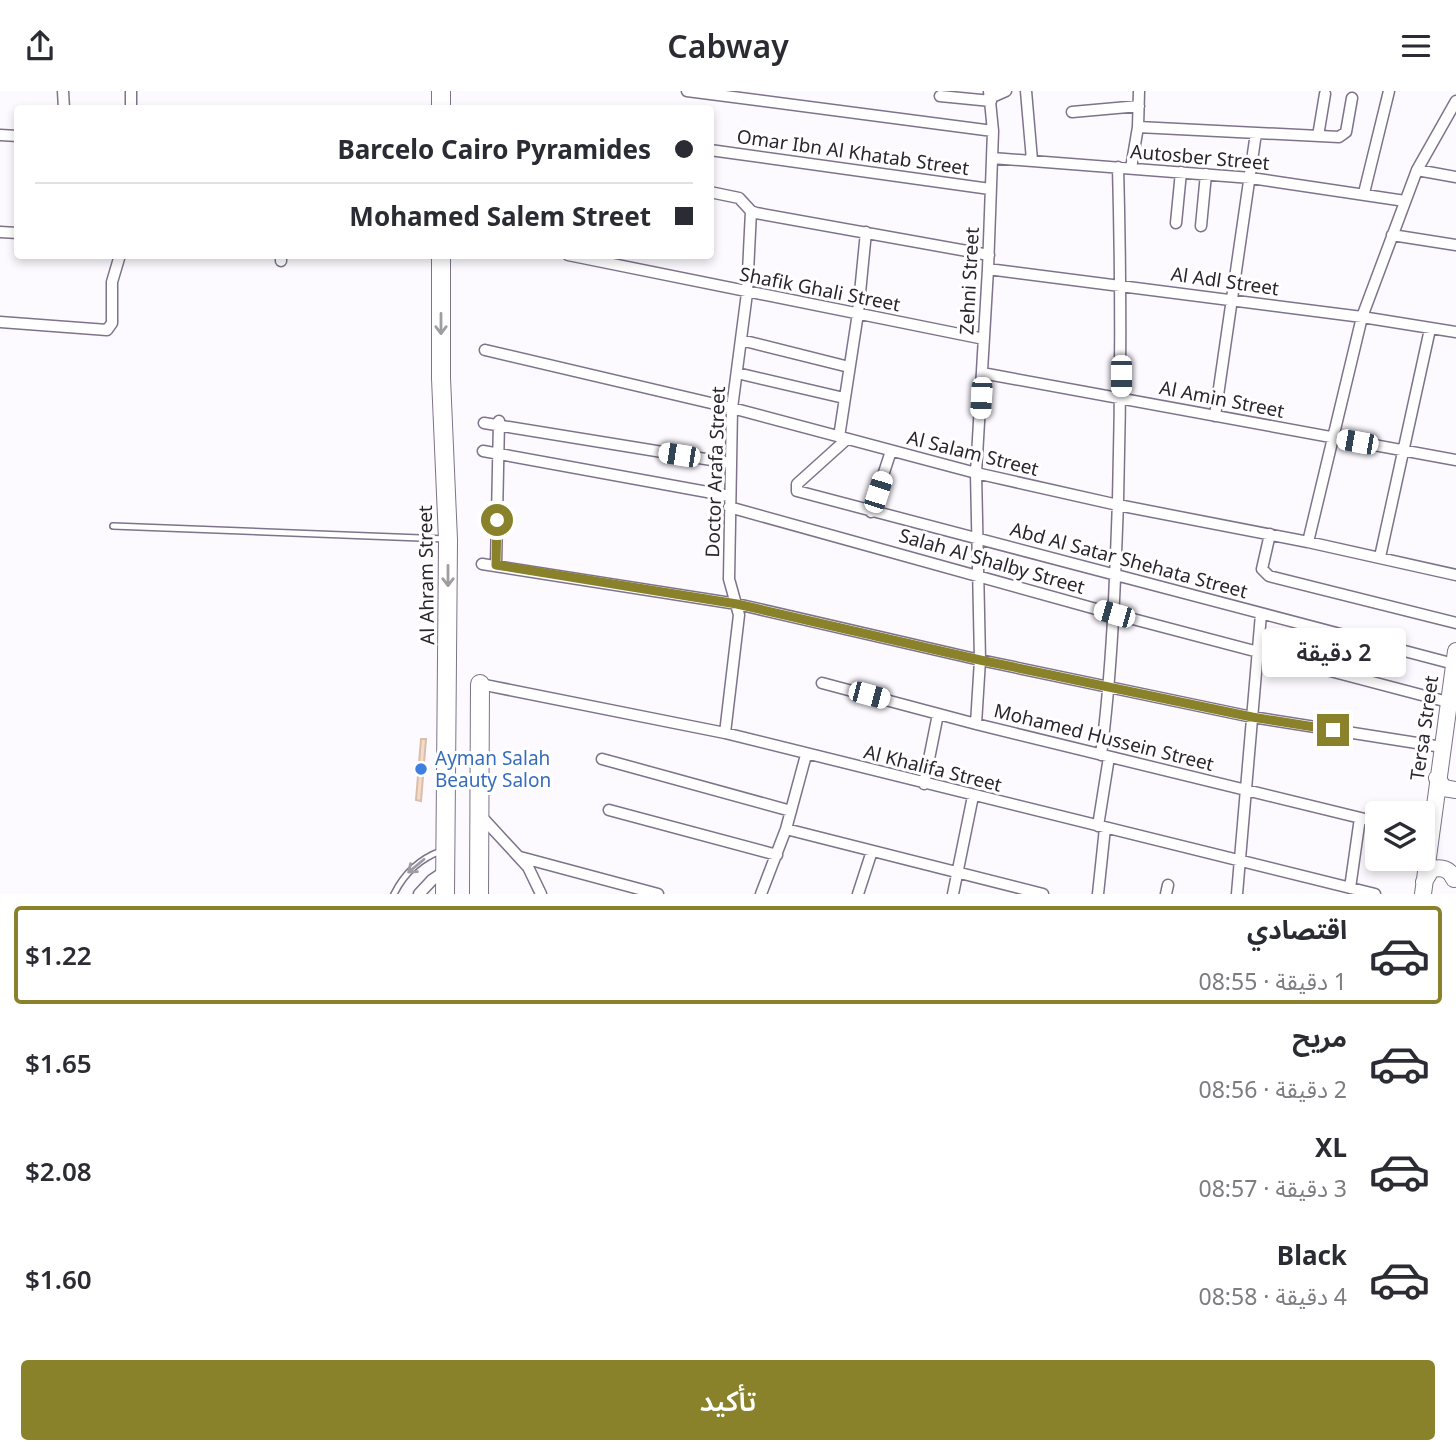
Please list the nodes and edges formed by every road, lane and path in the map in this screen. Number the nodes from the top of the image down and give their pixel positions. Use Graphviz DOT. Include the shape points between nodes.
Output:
graph roads {
  1 [pos="687,91"];
  2 [pos="1006,91"];
  3 [pos="1026,91"];
  4 [pos="1139,91"];
  5 [pos="1389,91"];
  6 [pos="1325,94"];
  7 [pos="940,96"];
  8 [pos="990,97"];
  9 [pos="1352,98"];
  10 [pos="1456,101"];
  11 [pos="1139,106"];
  12 [pos="1072,112"];
  13 [pos="1138,127"];
  14 [pos="993,131"];
  15 [pos="1256,133"];
  16 [pos="1318,136"];
  17 [pos="714,151"];
  18 [pos="992,157"];
  19 [pos="1032,160"];
  20 [pos="1118,167"];
  21 [pos="1131,168"];
  22 [pos="1417,170"];
  23 [pos="1181,172"];
  24 [pos="1206,174"];
  25 [pos="1456,177"];
  26 [pos="1251,178"];
  27 [pos="990,189"];
  28 [pos="714,193"];
  29 [pos="1364,193"];
  30 [pos="1405,201"];
  31 [pos="751,211"];
  32 [pos="1176,223"];
  33 [pos="1201,226"];
  34 [pos="866,232"];
  35 [pos="1392,235"];
  36 [pos="1456,245"];
  37 [pos="989,254"];
  38 [pos="119,259"];
  39 [pos="441,259"];
  40 [pos="587,259"];
  41 [pos="988,269"];
  42 [pos="1121,285"];
  43 [pos="747,293"];
  44 [pos="1234,300"];
  45 [pos="858,313"];
  46 [pos="1362,317"];
  47 [pos="0,322"];
  48 [pos="1430,329"];
  49 [pos="1456,332"];
  50 [pos="984,339"];
  51 [pos="740,340"];
  52 [pos="485,350"];
  53 [pos="849,367"];
  54 [pos="737,373"];
  55 [pos="982,373"];
  56 [pos="844,398"];
  57 [pos="1121,398"];
  58 [pos="732,408"];
  59 [pos="1215,416"];
  60 [pos="498,422"];
  61 [pos="484,423"];
  62 [pos="843,438"];
  63 [pos="1334,438"];
  64 [pos="483,451"];
  65 [pos="891,451"];
  66 [pos="1403,451"];
  67 [pos="497,453"];
  68 [pos="1456,460"];
  69 [pos="730,463"];
  70 [pos="976,473"];
  71 [pos="729,501"];
  72 [pos="1118,505"];
  73 [pos="872,512"];
  74 [pos="113,526"];
  75 [pos="1270,534"];
  76 [pos="977,538"];
  77 [pos="448,540"];
  78 [pos="1308,542"];
  79 [pos="1380,557"];
  80 [pos="482,564"];
  81 [pos="496,565"];
  82 [pos="978,575"];
  83 [pos="1116,575"];
  84 [pos="1456,575"];
  85 [pos="737,604"];
  86 [pos="1114,614"];
  87 [pos="1261,614"];
  88 [pos="1456,623"];
  89 [pos="1258,650"];
  90 [pos="1455,657"];
  91 [pos="980,660"];
  92 [pos="822,683"];
  93 [pos="480,684"];
  94 [pos="1110,687"];
  95 [pos="1448,702"];
  96 [pos="938,714"];
  97 [pos="1252,717"];
  98 [pos="976,724"];
  99 [pos="725,733"];
  100 [pos="1441,747"];
  101 [pos="806,755"];
  102 [pos="1105,756"];
  103 [pos="602,759"];
  104 [pos="1437,778"];
  105 [pos="924,784"];
  106 [pos="1246,790"];
  107 [pos="1456,790"];
  108 [pos="973,796"];
  109 [pos="1432,801"];
  110 [pos="609,810"];
  111 [pos="791,811"];
  112 [pos="480,815"];
  113 [pos="1360,818"];
  114 [pos="1365,819"];
  115 [pos="1101,827"];
  116 [pos="786,829"];
  117 [pos="447,849"];
  118 [pos="872,851"];
  119 [pos="777,855"];
  120 [pos="520,857"];
  121 [pos="1240,861"];
  122 [pos="447,870"];
  123 [pos="957,872"];
  124 [pos="1454,880"];
  125 [pos="1350,888"];
  126 [pos="1423,888"];
  127 [pos="394,894"];
  128 [pos="419,894"];
  129 [pos="446,894"];
  130 [pos="480,894"];
  131 [pos="541,894"];
  132 [pos="658,894"];
  133 [pos="761,894"];
  134 [pos="858,894"];
  135 [pos="953,894"];
  136 [pos="1043,894"];
  137 [pos="1098,894"];
  138 [pos="1237,894"];
  139 [pos="1375,894"];
  1 -- 14 [label="street"];
  2 -- 8 [label="street"];
  3 -- 19 [label="street"];
  4 -- 11 [label="street"];
  5 -- 29 [label="street"];
  6 -- 16 [label="street"];
  7 -- 8 [label="street"];
  8 -- 14 [label="street, Zehni Street"];
  9 -- 16 [label="street" via="1343,135"];
  10 -- 22 [label="street"];
  11 -- 12 [label="street"];
  11 -- 13 [label="street"];
  13 -- 15 [label="street"];
  13 -- 21 [label="street"];
  14 -- 18 [label="street, Zehni Street"];
  15 -- 16 [label="street"];
  15 -- 26 [label="street"];
  17 -- 27 [label="street, Omar Ibn Al Khatab Street"];
  18 -- 19 [label="street, Autosber Street"];
  18 -- 27 [label="street, Zehni Street"];
  19 -- 20 [label="street, Autosber Street"];
  20 -- 21 [label="street, Autosber Street"];
  20 -- 42 [label="street"];
  21 -- 23 [label="street, Autosber Street"];
  22 -- 25 [label="street"];
  22 -- 30 [label="street"];
  23 -- 24 [label="street, Autosber Street"];
  23 -- 32 [label="street"];
  24 -- 26 [label="street, Autosber Street"];
  24 -- 33 [label="street"];
  26 -- 29 [label="street, Autosber Street"];
  26 -- 44 [label="street"];
  27 -- 37 [label="street, Zehni Street"];
  28 -- 31 [label="street" via="739,198"];
  29 -- 30 [label="street, Autosber Street"];
  30 -- 35 [label="street"];
  31 -- 34 [label="street"];
  31 -- 43 [label="street, Doctor Arafa Street"];
  34 -- 37 [label="street"];
  34 -- 45 [label="street"];
  35 -- 36 [label="street"];
  35 -- 46 [label="street"];
  37 -- 41 [label="street, Zehni Street"];
  38 -- 47 [label="street" via="112,282 111,326 104,331"];
  39 -- 77 [label="main road, Al Ahram Street, one-way" via="440,378"];
  40 -- 43 [label="street, Shafik Ghali Street"];
  41 -- 42 [label="street, Al Adl Street"];
  41 -- 50 [label="street, Zehni Street"];
  42 -- 44 [label="street, Al Adl Street"];
  42 -- 57 [label="street"];
  43 -- 45 [label="street, Shafik Ghali Street"];
  43 -- 51 [label="street, Doctor Arafa Street"];
  44 -- 46 [label="street, Al Adl Street"];
  44 -- 59 [label="street"];
  45 -- 50 [label="street, Shafik Ghali Street"];
  45 -- 53 [label="street"];
  46 -- 48 [label="street, Al Adl Street"];
  46 -- 63 [label="street"];
  48 -- 49 [label="street, Al Adl Street"];
  48 -- 66 [label="street"];
  50 -- 55 [label="street, Zehni Street"];
  51 -- 53 [label="street"];
  51 -- 54 [label="street, Doctor Arafa Street"];
  52 -- 58 [label="street, Al Salam Street"];
  53 -- 56 [label="street"];
  54 -- 56 [label="street"];
  54 -- 58 [label="street, Doctor Arafa Street"];
  55 -- 57 [label="street, Al Amin Street"];
  55 -- 70 [label="street, Zehni Street"];
  56 -- 62 [label="street"];
  57 -- 59 [label="street, Al Amin Street"];
  57 -- 72 [label="street"];
  58 -- 62 [label="street, Al Salam Street"];
  58 -- 69 [label="street, Doctor Arafa Street"];
  59 -- 63 [label="street, Al Amin Street"];
  60 -- 61 [label="street"];
  60 -- 67 [label="street"];
  60 -- 69 [label="street"];
  62 -- 65 [label="street, Al Salam Street"];
  62 -- 73 [label="street, Abd Al Satar Shehata Street" via="796,488 800,493"];
  63 -- 66 [label="street, Al Amin Street"];
  63 -- 78 [label="street"];
  64 -- 67 [label="street, Salah Al Shalby Street"];
  65 -- 70 [label="street, Al Salam Street"];
  65 -- 73 [label="street"];
  66 -- 68 [label="street, Al Amin Street"];
  66 -- 79 [label="street"];
  67 -- 71 [label="street, Salah Al Shalby Street"];
  67 -- 81 [label="street"];
  69 -- 71 [label="street, Doctor Arafa Street"];
  70 -- 72 [label="street, Al Salam Street"];
  70 -- 76 [label="street, Zehni Street"];
  71 -- 82 [label="street, Salah Al Shalby Street"];
  71 -- 85 [label="street, Doctor Arafa Street" via="729,579"];
  72 -- 75 [label="street, Al Salam Street"];
  72 -- 83 [label="street"];
  73 -- 76 [label="street, Abd Al Satar Shehata Street"];
  74 -- 77 [label="lane"];
  75 -- 78 [label="street, Al Salam Street"];
  75 -- 88 [label="street" via="1262,569 1269,576"];
  76 -- 82 [label="street, Zehni Street"];
  76 -- 83 [label="street, Abd Al Satar Shehata Street"];
  77 -- 117 [label="main road, Al Ahram Street, one-way"];
  78 -- 79 [label="street, Al Salam Street"];
  79 -- 84 [label="street, Al Salam Street"];
  80 -- 81 [label="street"];
  81 -- 85 [label="street"];
  82 -- 86 [label="street, Salah Al Shalby Street"];
  82 -- 91 [label="street, Zehni Street"];
  83 -- 86 [label="street"];
  83 -- 87 [label="street, Abd Al Satar Shehata Street"];
  85 -- 91 [label="street"];
  85 -- 99 [label="street, Doctor Arafa Street"];
  86 -- 89 [label="street, Salah Al Shalby Street"];
  86 -- 94 [label="street"];
  87 -- 89 [label="street"];
  87 -- 90 [label="street, Abd Al Satar Shehata Street"];
  89 -- 95 [label="street, Salah Al Shalby Street"];
  89 -- 97 [label="street"];
  90 -- 95 [label="main road, Tersa Street"];
  91 -- 94 [label="street"];
  91 -- 98 [label="street, Zehni Street"];
  92 -- 96 [label="street, Mohamed Hussein Street"];
  93 -- 99 [label="street, Al Khalifa Street"];
  93 -- 112 [label="main road"];
  94 -- 97 [label="street"];
  94 -- 102 [label="street"];
  95 -- 100 [label="main road, Tersa Street"];
  96 -- 98 [label="street, Mohamed Hussein Street"];
  96 -- 105 [label="street"];
  97 -- 100 [label="street"];
  97 -- 106 [label="street"];
  98 -- 102 [label="street, Mohamed Hussein Street"];
  99 -- 101 [label="street, Al Khalifa Street"];
  100 -- 104 [label="main road, Tersa Street"];
  101 -- 105 [label="street, Al Khalifa Street"];
  101 -- 111 [label="street"];
  102 -- 106 [label="street, Mohamed Hussein Street"];
  102 -- 115 [label="street"];
  103 -- 111 [label="street"];
  104 -- 107 [label="main road" via="1444,788"];
  104 -- 109 [label="main road, Tersa Street"];
  105 -- 108 [label="street, Al Khalifa Street"];
  106 -- 113 [label="street, Mohamed Hussein Street"];
  106 -- 121 [label="street"];
  108 -- 115 [label="street, Al Khalifa Street"];
  108 -- 123 [label="street"];
  110 -- 119 [label="street"];
  111 -- 116 [label="street"];
  112 -- 120 [label="street"];
  112 -- 130 [label="main road"];
  113 -- 114 [label="street, Mohamed Hussein Street"];
  113 -- 125 [label="street"];
  115 -- 121 [label="street, Al Khalifa Street"];
  115 -- 137 [label="street"];
  116 -- 118 [label="street"];
  116 -- 119 [label="street"];
  117 -- 122 [label="main road, Al Ahram Street"];
  117 -- 127 [label="lane, one-way" via="416,864"];
  118 -- 123 [label="street"];
  118 -- 134 [label="street"];
  119 -- 133 [label="street"];
  120 -- 131 [label="street"];
  120 -- 132 [label="street"];
  121 -- 125 [label="street, Al Khalifa Street"];
  121 -- 138 [label="street"];
  122 -- 128 [label="street"];
  122 -- 129 [label="main road, Al Ahram Street"];
  123 -- 135 [label="street"];
  123 -- 136 [label="street"];
  124 -- 126 [label="main road" via="1449,871 1431,870"];
  125 -- 139 [label="street, Al Khalifa Street"];
}
